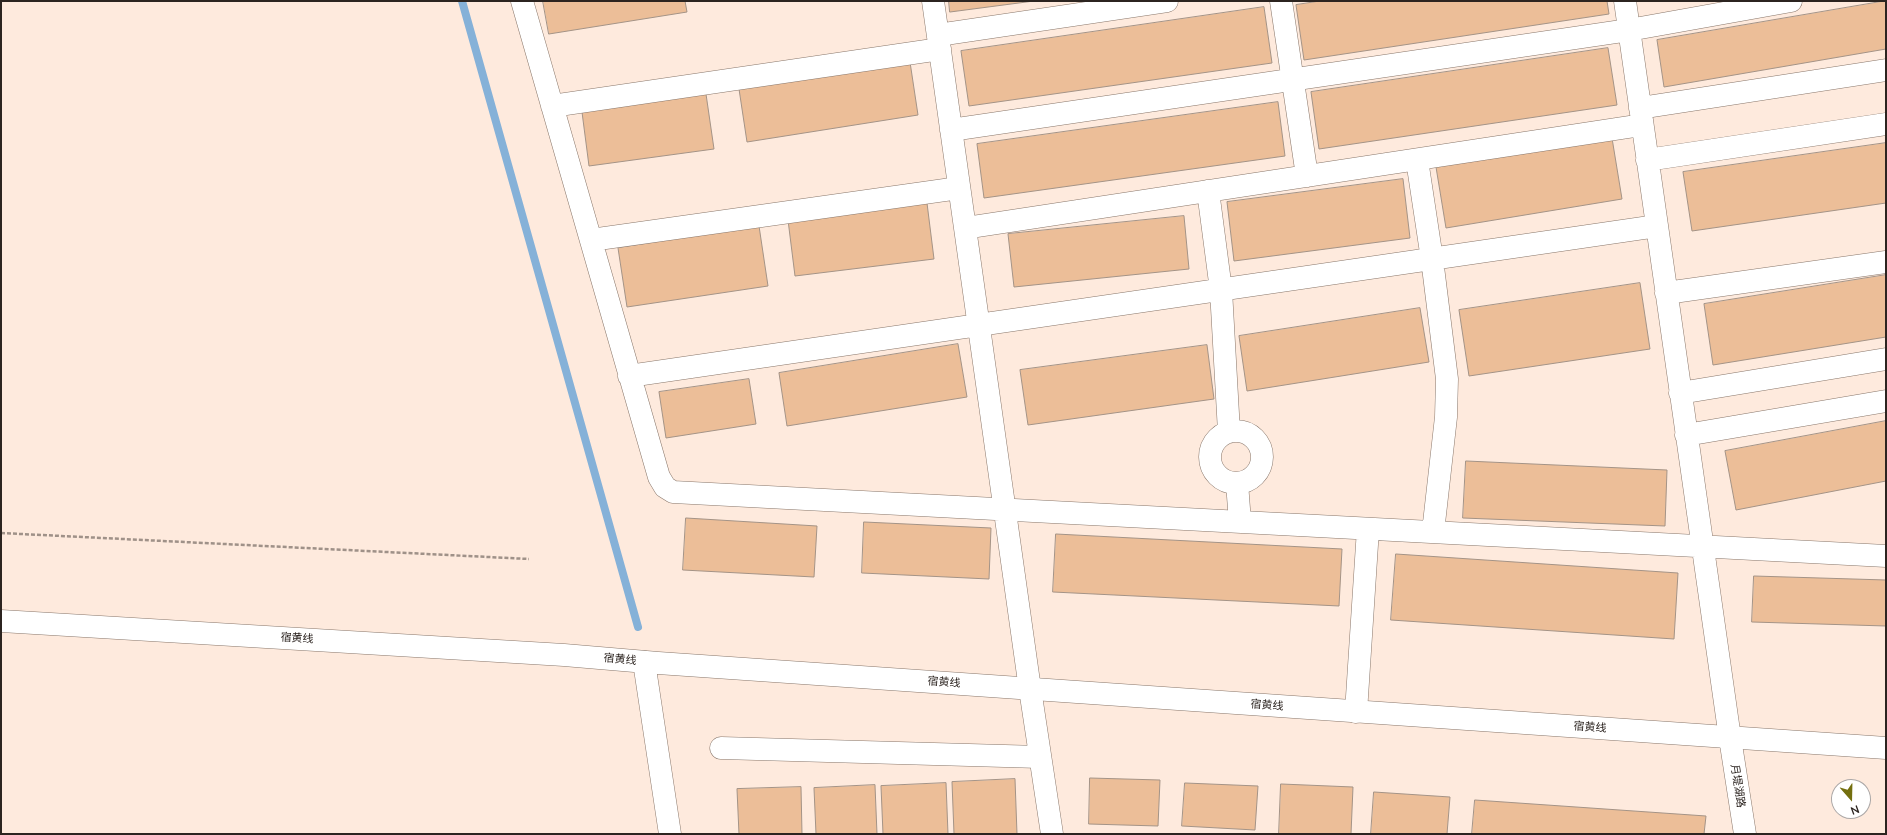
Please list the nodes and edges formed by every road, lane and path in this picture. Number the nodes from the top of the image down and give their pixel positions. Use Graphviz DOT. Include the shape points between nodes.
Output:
graph roads {
  1 [pos="522,1"];
  2 [pos="933,1"];
  3 [pos="1167,1"];
  4 [pos="1281,1"];
  5 [pos="1625,1"];
  6 [pos="1791,1"];
  7 [pos="1629,30"];
  8 [pos="939,42"];
  9 [pos="1886,70"];
  10 [pos="1293,79"];
  11 [pos="552,106"];
  12 [pos="1641,117"];
  13 [pos="1886,124"];
  14 [pos="951,130"];
  15 [pos="1417,160"];
  16 [pos="1647,160"];
  17 [pos="1307,176"];
  18 [pos="959,188"];
  19 [pos="1208,191"];
  20 [pos="1657,226"];
  21 [pos="965,228"];
  22 [pos="591,240"];
  23 [pos="1432,259"];
  24 [pos="1886,262"];
  25 [pos="1221,290"];
  26 [pos="1666,293"];
  27 [pos="979,325"];
  28 [pos="1886,358"];
  29 [pos="629,376"];
  30 [pos="1680,392"];
  31 [pos="1886,401"];
  32 [pos="1229,432"];
  33 [pos="1686,435"];
  34 [pos="1237,483"];
  35 [pos="1005,509"];
  36 [pos="1240,522"];
  37 [pos="1368,529"];
  38 [pos="1433,532"];
  39 [pos="1,533"];
  40 [pos="1702,546"];
  41 [pos="1886,556"];
  42 [pos="529,559"];
  43 [pos="1,621"];
  44 [pos="644,662"];
  45 [pos="1030,689"];
  46 [pos="1356,712"];
  47 [pos="1730,738"];
  48 [pos="721,748"];
  49 [pos="1886,748"];
  50 [pos="1040,757"];
  51 [pos="670,834"];
  52 [pos="1052,834"];
  53 [pos="1745,834"];
  1 -- 11 [label="street"];
  2 -- 8 [label="street"];
  3 -- 8 [label="street"];
  4 -- 10 [label="street"];
  5 -- 7 [label="street, 月堤湖路"];
  6 -- 7 [label="street"];
  7 -- 10 [label="street"];
  7 -- 12 [label="street, 月堤湖路"];
  8 -- 11 [label="street"];
  8 -- 14 [label="street"];
  9 -- 12 [label="street"];
  10 -- 14 [label="street"];
  10 -- 17 [label="street"];
  11 -- 22 [label="street"];
  12 -- 15 [label="street"];
  12 -- 16 [label="street, 月堤湖路"];
  13 -- 16 [label="street"];
  14 -- 18 [label="street"];
  15 -- 17 [label="street"];
  15 -- 23 [label="street"];
  16 -- 20 [label="street, 月堤湖路"];
  17 -- 19 [label="street"];
  18 -- 21 [label="street"];
  18 -- 22 [label="street"];
  19 -- 21 [label="street"];
  19 -- 25 [label="street"];
  20 -- 23 [label="street"];
  20 -- 26 [label="street, 月堤湖路"];
  21 -- 27 [label="street"];
  22 -- 29 [label="street"];
  23 -- 25 [label="street"];
  23 -- 38 [label="street" via="1447,379 1446,416"];
  24 -- 26 [label="street"];
  25 -- 27 [label="street"];
  25 -- 32 [label="street"];
  26 -- 30 [label="street, 月堤湖路"];
  27 -- 29 [label="street"];
  27 -- 35 [label="street"];
  28 -- 30 [label="street"];
  29 -- 35 [label="street" via="658,477 674,492"];
  30 -- 33 [label="street, 月堤湖路"];
  31 -- 33 [label="street"];
  32 -- 34 [label="street" via="1215,441 1210,453 1211,465 1221,478"];
  32 -- 34 [label="street" via="1238,431 1254,438 1262,453 1258,471 1249,479"];
  33 -- 40 [label="street, 月堤湖路"];
  34 -- 36 [label="street"];
  35 -- 36 [label="street"];
  35 -- 45 [label="street"];
  36 -- 37 [label="street"];
  37 -- 38 [label="street"];
  37 -- 46 [label="street"];
  38 -- 40 [label="street"];
  39 -- 42 [label="path"];
  40 -- 41 [label="street"];
  40 -- 47 [label="street, 月堤湖路"];
  43 -- 44 [label="street, 宿黄线"];
  44 -- 45 [label="street, 宿黄线"];
  44 -- 51 [label="street"];
  45 -- 46 [label="street, 宿黄线"];
  45 -- 50 [label="street"];
  46 -- 47 [label="street, 宿黄线"];
  47 -- 49 [label="street, 宿黄线"];
  47 -- 53 [label="street, 月堤湖路"];
  48 -- 50 [label="street"];
  50 -- 52 [label="street"];
}
